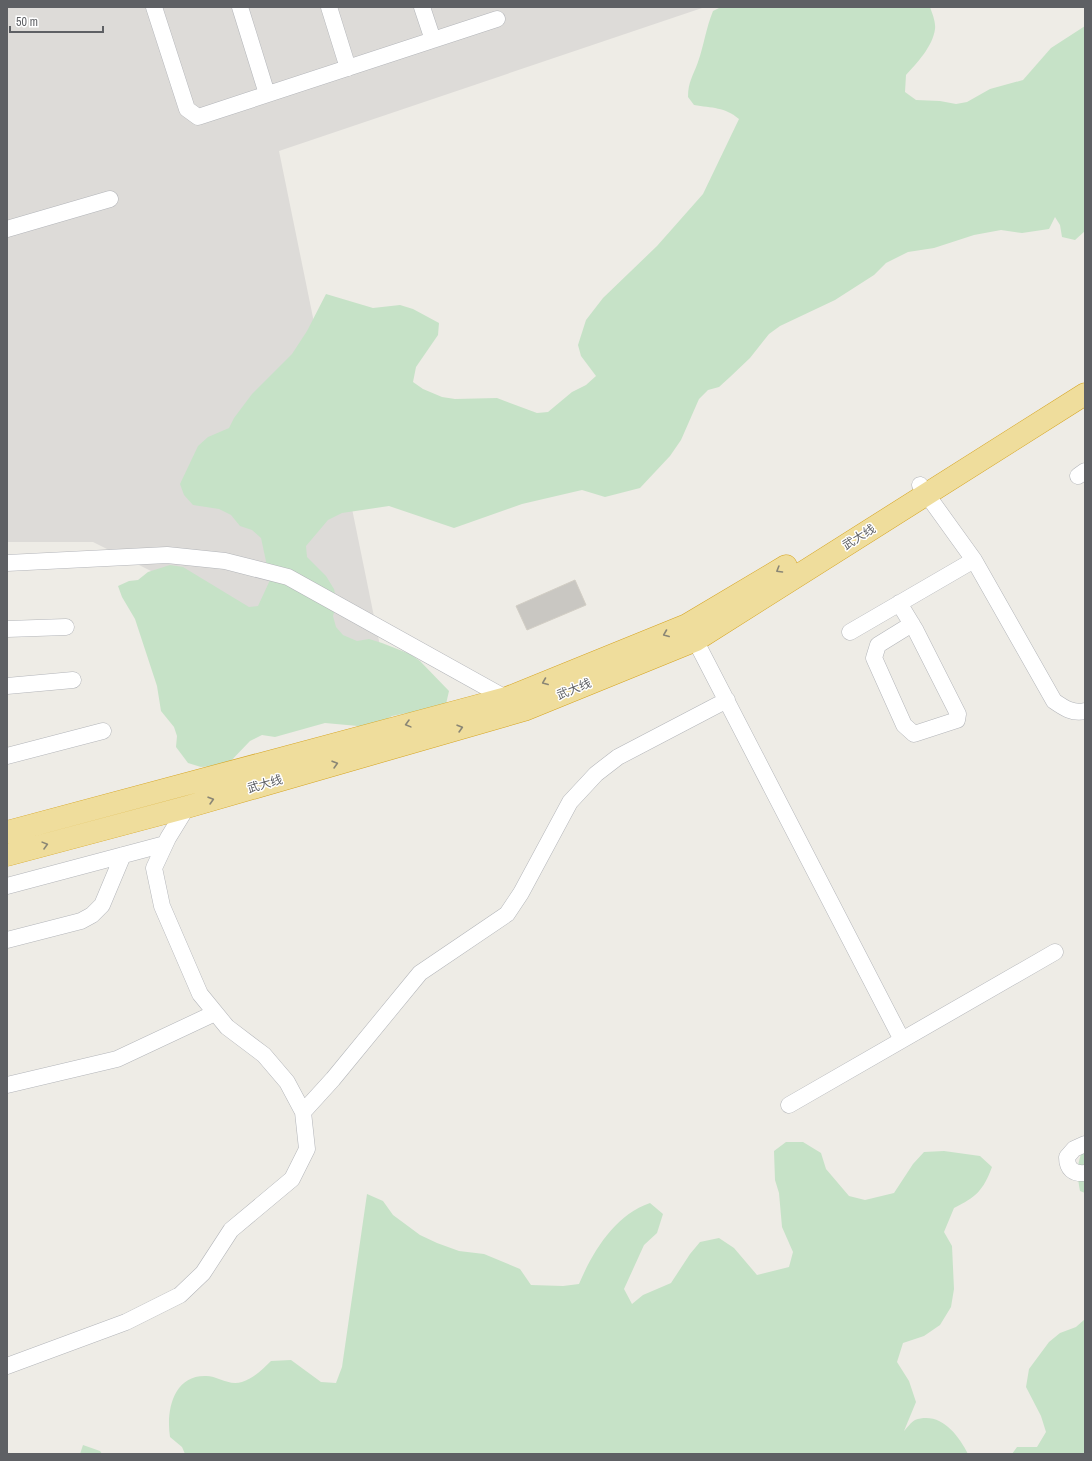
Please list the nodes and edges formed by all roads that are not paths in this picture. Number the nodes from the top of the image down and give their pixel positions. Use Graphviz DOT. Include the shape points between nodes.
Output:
graph roads {
  1 [pos="154,7"];
  2 [pos="240,7"];
  3 [pos="329,7"];
  4 [pos="422,7"];
  5 [pos="497,19"];
  6 [pos="433,40"];
  7 [pos="348,68"];
  8 [pos="267,94"];
  9 [pos="110,199"];
  10 [pos="7,229"];
  11 [pos="1085,379"];
  12 [pos="1085,394"];
  13 [pos="924,490"];
  14 [pos="974,560"];
  15 [pos="7,563"];
  16 [pos="899,603"];
  17 [pos="912,624"];
  18 [pos="66,627"];
  19 [pos="7,629"];
  20 [pos="692,633"];
  21 [pos="876,651"];
  22 [pos="74,680"];
  23 [pos="7,686"];
  24 [pos="727,700"];
  25 [pos="516,704"];
  26 [pos="1085,711"];
  27 [pos="103,731"];
  28 [pos="7,756"];
  29 [pos="187,806"];
  30 [pos="7,832"];
  31 [pos="165,844"];
  32 [pos="7,855"];
  33 [pos="123,855"];
  34 [pos="7,886"];
  35 [pos="7,940"];
  36 [pos="1055,952"];
  37 [pos="215,1013"];
  38 [pos="902,1040"];
  39 [pos="7,1085"];
  40 [pos="789,1105"];
  41 [pos="303,1112"];
  42 [pos="1085,1144"];
  43 [pos="1085,1173"];
  44 [pos="7,1366"];
  1 -- 8 [label="street" via="187,109 198,117"];
  2 -- 8 [label="street"];
  3 -- 7 [label="street"];
  4 -- 6 [label="street"];
  5 -- 6 [label="street"];
  6 -- 7 [label="street"];
  7 -- 8 [label="street"];
  9 -- 10 [label="street"];
  11 -- 13 [label="highway, 武大线"];
  12 -- 13 [label="highway, 武大线"];
  13 -- 14 [label="street"];
  13 -- 20 [label="highway, 武大线"];
  14 -- 16 [label="street"];
  14 -- 26 [label="street" via="1054,701 1065,709"];
  15 -- 25 [label="street" via="167,555 225,561 288,578"];
  16 -- 17 [label="street"];
  16 -- 21 [label="street" via="855,629"];
  17 -- 21 [label="street" via="878,645"];
  17 -- 21 [label="street" via="958,714 957,720 914,734 904,724 874,658"];
  18 -- 19 [label="street"];
  20 -- 24 [label="street"];
  20 -- 25 [label="highway, 武大线"];
  22 -- 23 [label="street"];
  24 -- 38 [label="street"];
  24 -- 41 [label="street" via="618,757 596,774 570,802 507,914 420,973 333,1080"];
  29 -- 25 [label="highway, 武大线, one-way"];
  25 -- 30 [label="highway, 武大线, one-way"];
  27 -- 28 [label="street"];
  29 -- 31 [label="street"];
  32 -- 29 [label="highway, 武大线, one-way"];
  31 -- 33 [label="street"];
  31 -- 37 [label="street" via="154,868 162,906 200,994"];
  33 -- 34 [label="street"];
  33 -- 35 [label="street" via="102,905 92,915"];
  36 -- 38 [label="street"];
  37 -- 39 [label="street" via="117,1059"];
  37 -- 41 [label="street" via="227,1027 264,1055 287,1082"];
  38 -- 40 [label="street"];
  41 -- 44 [label="street" via="307,1149 292,1179 231,1230 203,1273 180,1295 126,1322"];
  42 -- 43 [label="street" via="1074,1149 1067,1157 1067,1165 1071,1170 1078,1174"];
}
